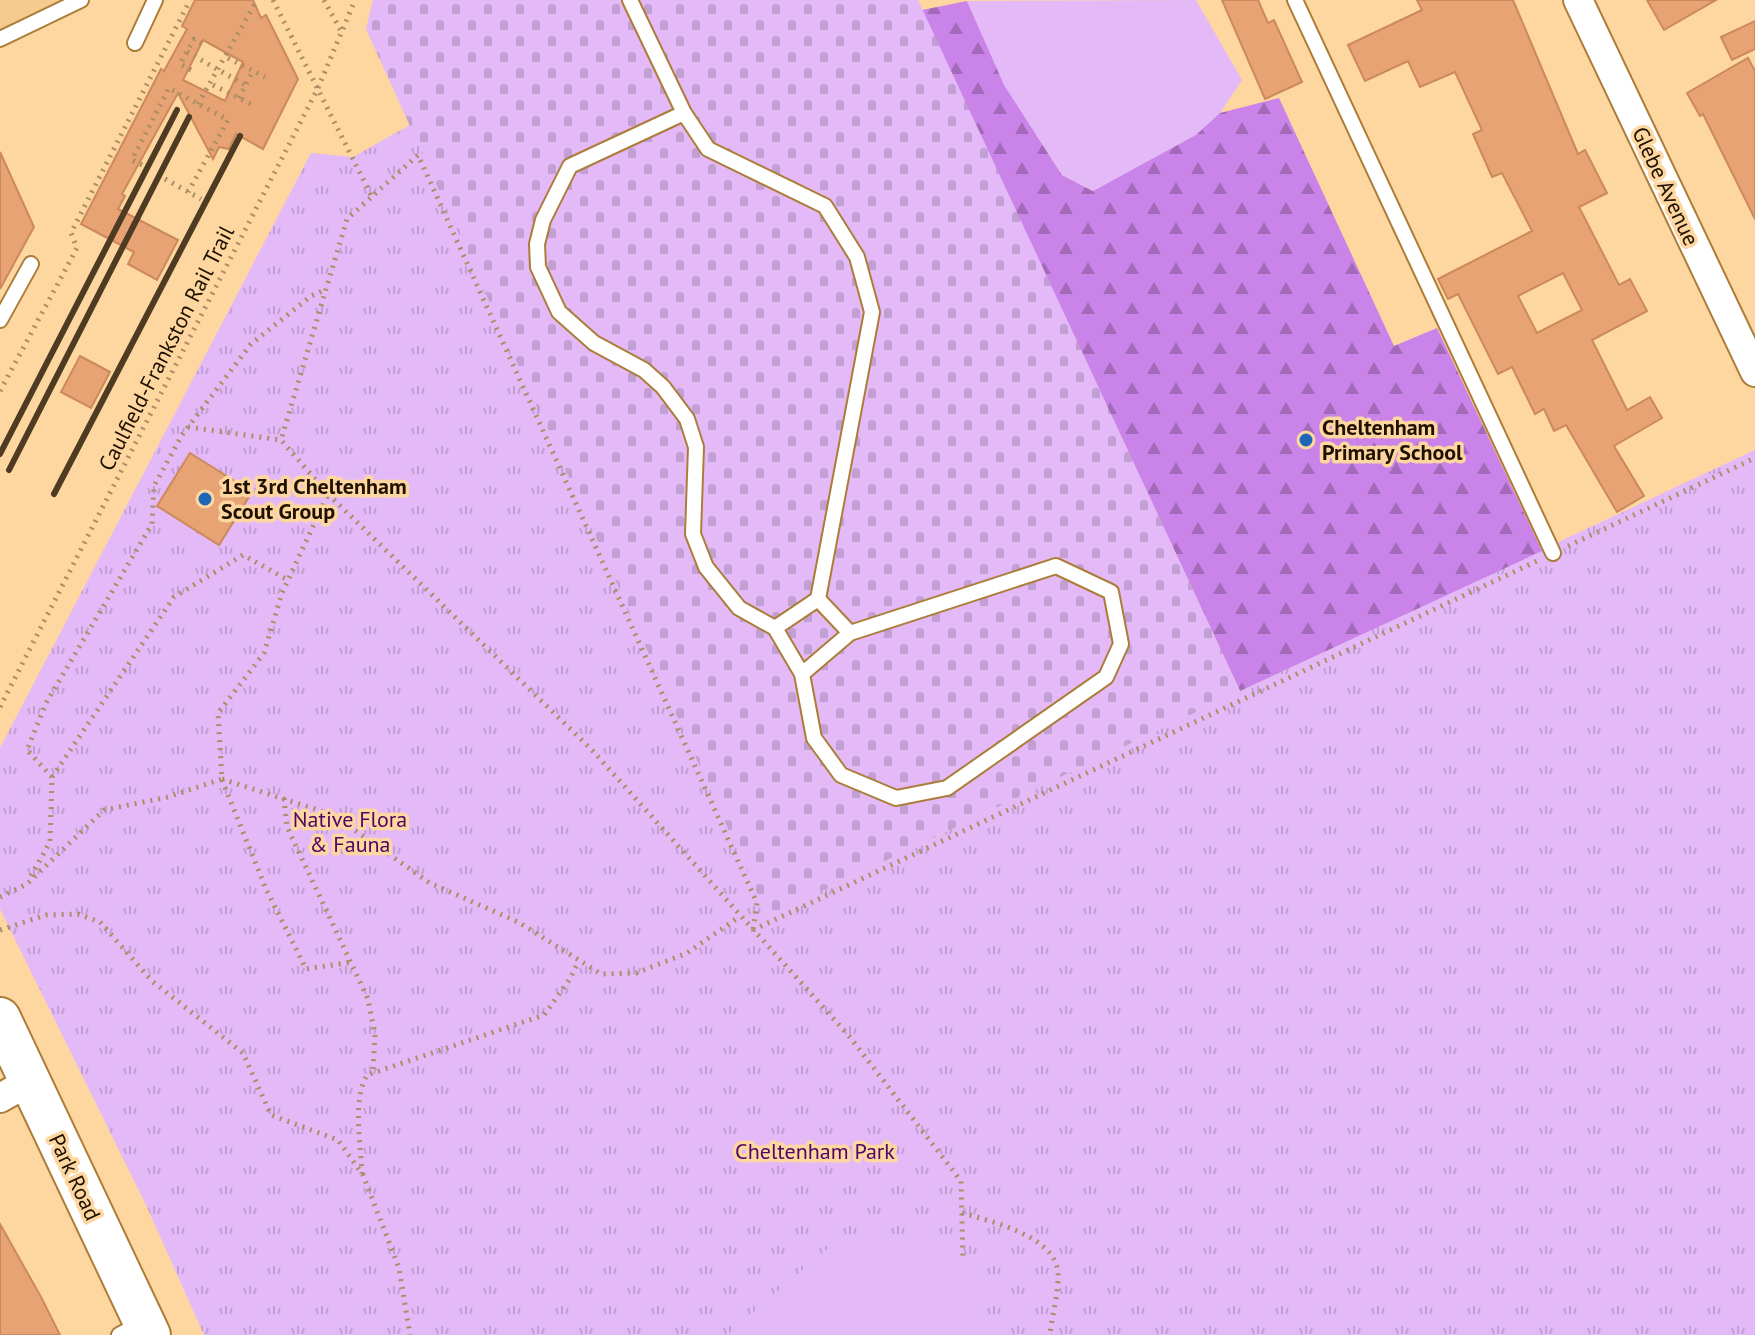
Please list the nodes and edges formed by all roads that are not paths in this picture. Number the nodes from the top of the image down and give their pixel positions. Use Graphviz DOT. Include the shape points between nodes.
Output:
graph roads {
  1 [pos="81,0"];
  2 [pos="155,0"];
  3 [pos="630,0"];
  4 [pos="1295,0"];
  5 [pos="1578,0"];
  6 [pos="0,39"];
  7 [pos="135,43"];
  8 [pos="684,113"];
  9 [pos="31,264"];
  10 [pos="0,320"];
  11 [pos="1755,372"];
  12 [pos="1553,553"];
  13 [pos="818,599"];
  14 [pos="775,628"];
  15 [pos="850,633"];
  16 [pos="802,674"];
  17 [pos="0,1018"];
  18 [pos="15,1089"];
  19 [pos="137,1331"];
  1 -- 6 [label="lane"];
  2 -- 7 [label="lane"];
  3 -- 8 [label="lane"];
  4 -- 12 [label="lane"];
  5 -- 11 [label="street, Glebe Avenue"];
  8 -- 13 [label="lane" via="708,149 723,159 825,206 857,257 872,312"];
  8 -- 14 [label="lane" via="570,166 543,220 538,267 559,312 594,343 644,370 687,419 696,447 693,534 706,567 739,608"];
  9 -- 10 [label="lane"];
  13 -- 14 [label="lane"];
  13 -- 15 [label="lane"];
  14 -- 16 [label="lane"];
  15 -- 16 [label="lane"];
  15 -- 16 [label="lane" via="1056,566 1111,592 1121,644 1106,677 947,788 896,798 841,775 814,738"];
  17 -- 18 [label="street, Park Road"];
  18 -- 19 [label="street, Park Road"];
}
